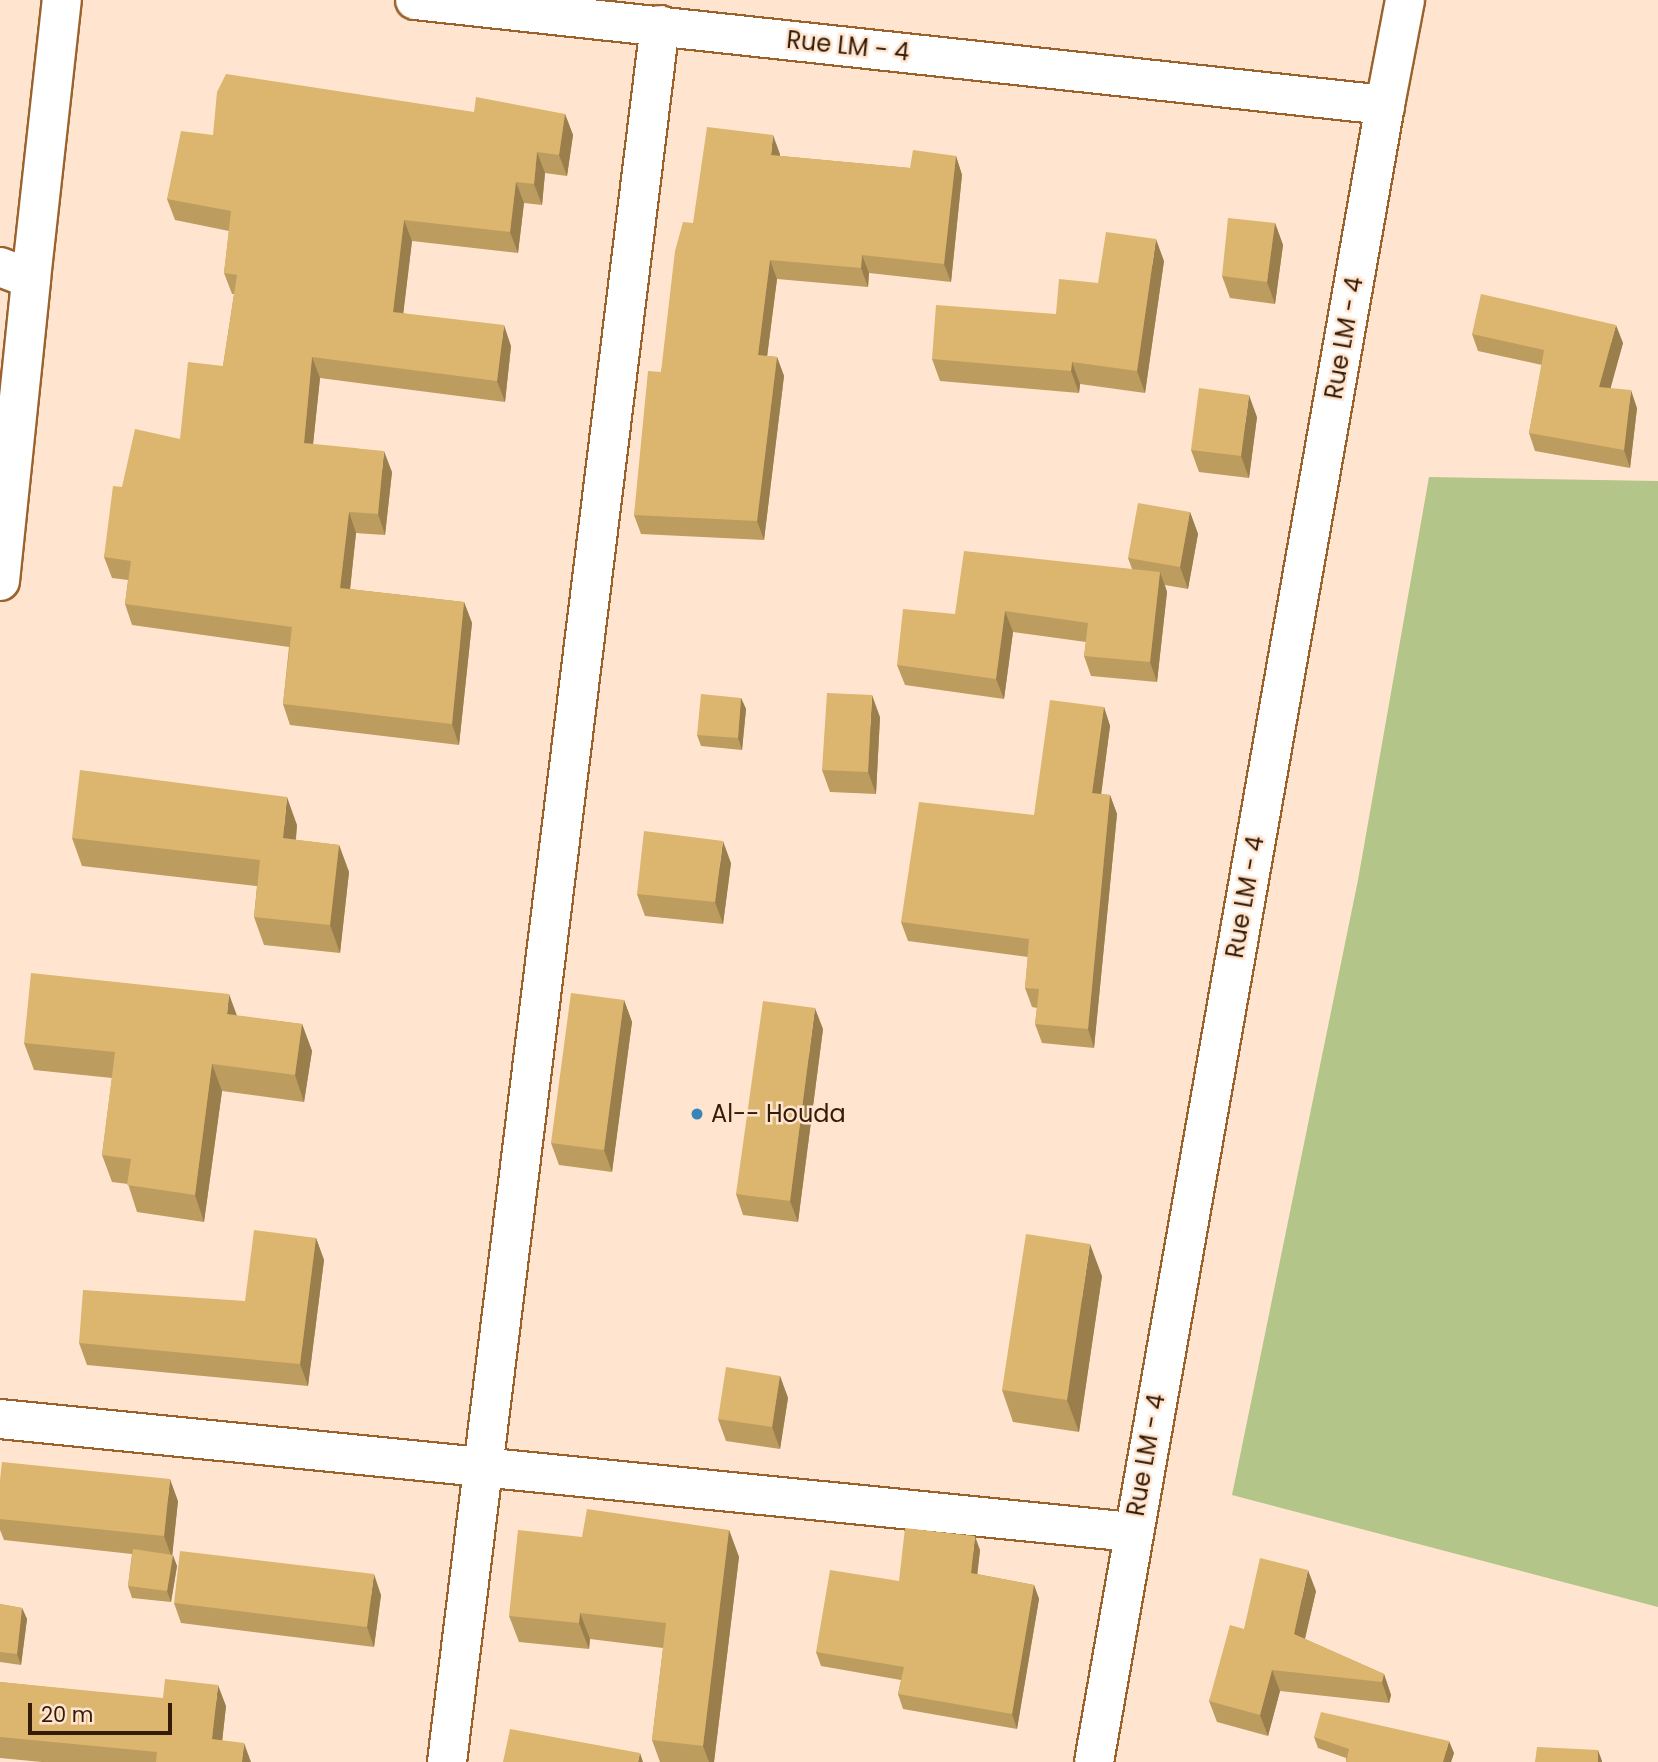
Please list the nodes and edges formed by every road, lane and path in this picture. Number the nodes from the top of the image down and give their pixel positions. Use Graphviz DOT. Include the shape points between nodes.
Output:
graph roads {
  1 [pos="62,0"];
  2 [pos="415,0"];
  3 [pos="1405,0"];
  4 [pos="660,25"];
  5 [pos="1385,105"];
  6 [pos="16,273"];
  7 [pos="0,581"];
  8 [pos="0,1419"];
  9 [pos="483,1467"];
  10 [pos="1132,1532"];
  11 [pos="447,1762"];
  12 [pos="1094,1762"];
  1 -- 6 [label="street"];
  2 -- 4 [label="street, Rue LM - 4"];
  3 -- 5 [label="street"];
  4 -- 5 [label="street, Rue LM - 4"];
  4 -- 9 [label="street"];
  5 -- 10 [label="street, Rue LM - 4"];
  6 -- 7 [label="street"];
  8 -- 9 [label="street"];
  9 -- 10 [label="street"];
  9 -- 11 [label="street"];
  10 -- 12 [label="street, Rue LM - 4"];
}
